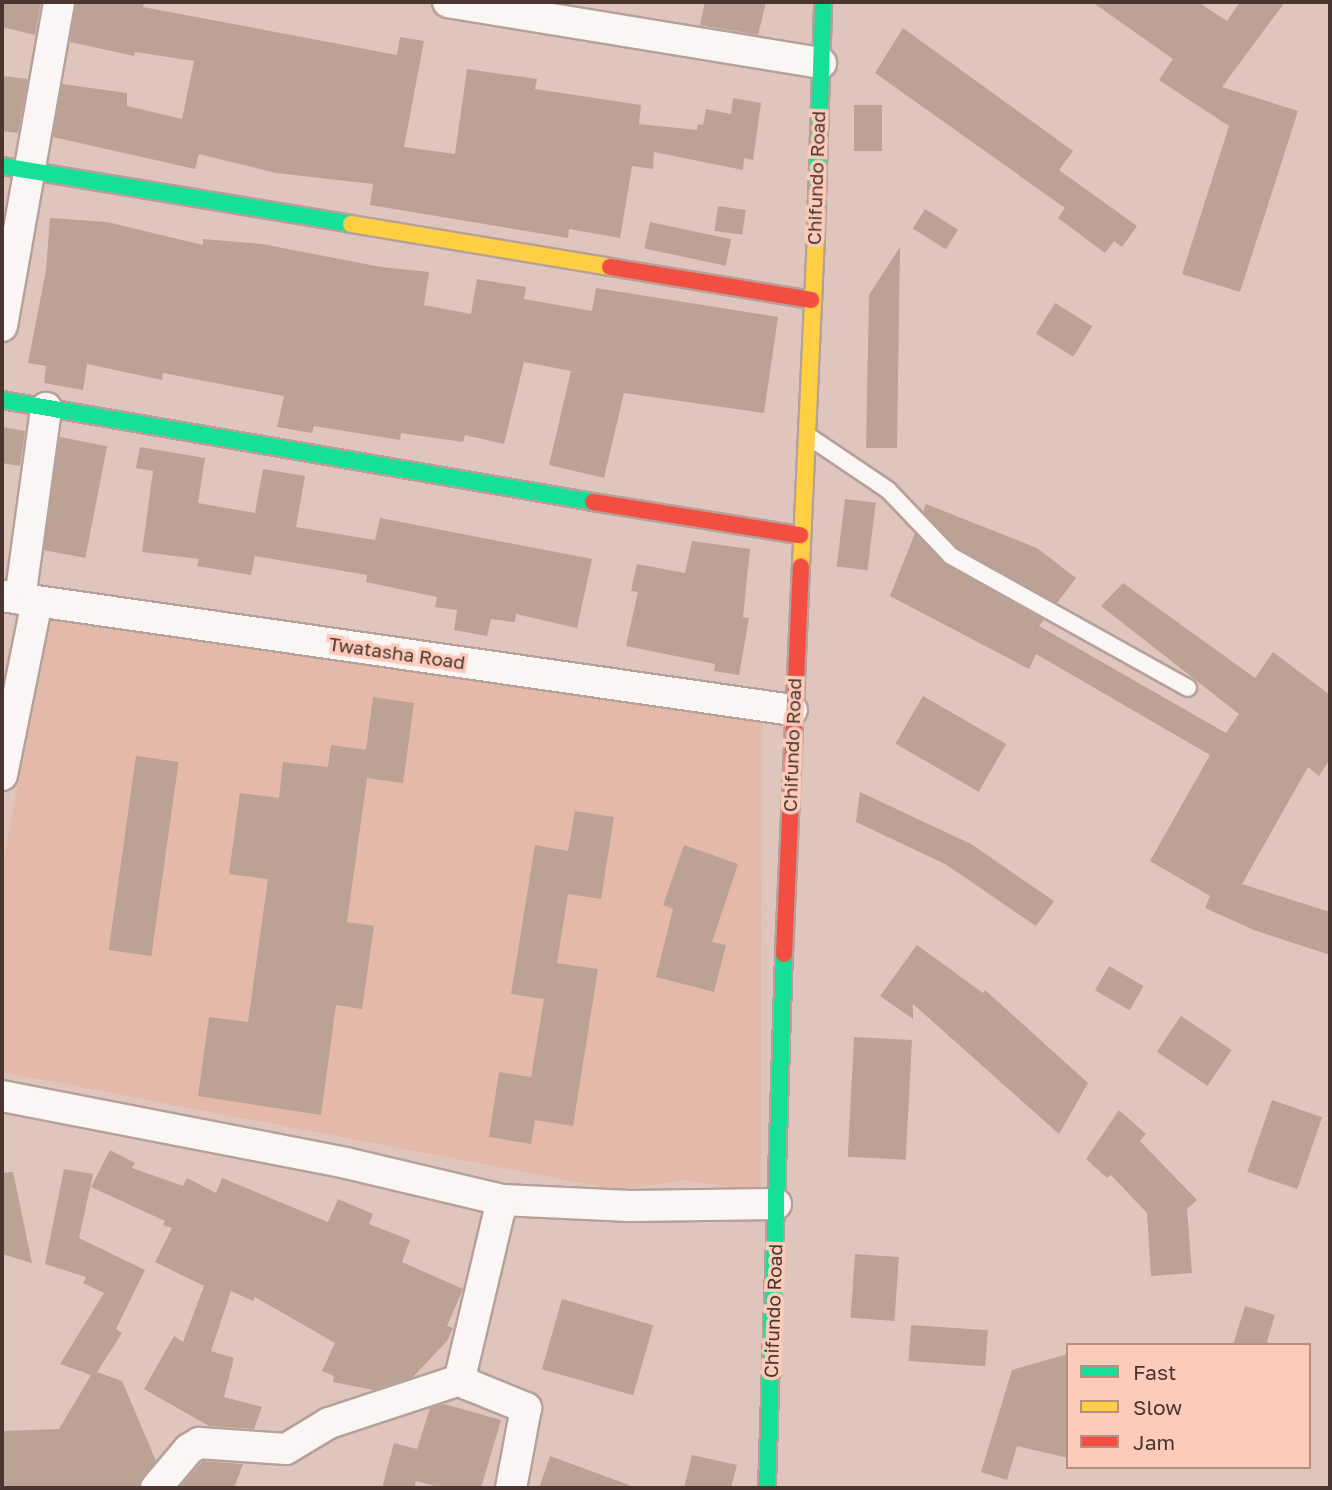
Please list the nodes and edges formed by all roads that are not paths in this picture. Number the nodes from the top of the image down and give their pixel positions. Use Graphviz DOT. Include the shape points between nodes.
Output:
graph roads {
  1 [pos="59,2"];
  2 [pos="448,2"];
  3 [pos="823,2"];
  4 [pos="821,63"];
  5 [pos="16,168"];
  6 [pos="811,300"];
  7 [pos="2,326"];
  8 [pos="2,400"];
  9 [pos="46,408"];
  10 [pos="809,437"];
  11 [pos="800,535"];
  12 [pos="20,599"];
  13 [pos="1188,688"];
  14 [pos="792,710"];
  15 [pos="2,775"];
  16 [pos="2,1096"];
  17 [pos="502,1200"];
  18 [pos="776,1204"];
  19 [pos="463,1379"];
  20 [pos="156,1488"];
  21 [pos="511,1488"];
  22 [pos="767,1488"];
  1 -- 5 [label="street"];
  2 -- 4 [label="street"];
  3 -- 4 [label="street, Chifundo Road"];
  4 -- 6 [label="street, Chifundo Road"];
  5 -- 6 [label="street"];
  5 -- 7 [label="street"];
  6 -- 10 [label="street, Chifundo Road"];
  8 -- 9 [label="street"];
  9 -- 11 [label="street"];
  9 -- 12 [label="street"];
  10 -- 11 [label="street, Chifundo Road"];
  10 -- 13 [label="lane" via="888,490 951,556"];
  11 -- 14 [label="street, Chifundo Road"];
  12 -- 14 [label="street, Twatasha Road"];
  12 -- 15 [label="street"];
  14 -- 18 [label="street, Chifundo Road"];
  16 -- 17 [label="street" via="346,1163"];
  17 -- 18 [label="street" via="630,1206"];
  17 -- 19 [label="street"];
  18 -- 22 [label="street, Chifundo Road"];
  19 -- 20 [label="street" via="329,1423 286,1449 199,1443 189,1448"];
  19 -- 21 [label="street" via="526,1408"];
}
